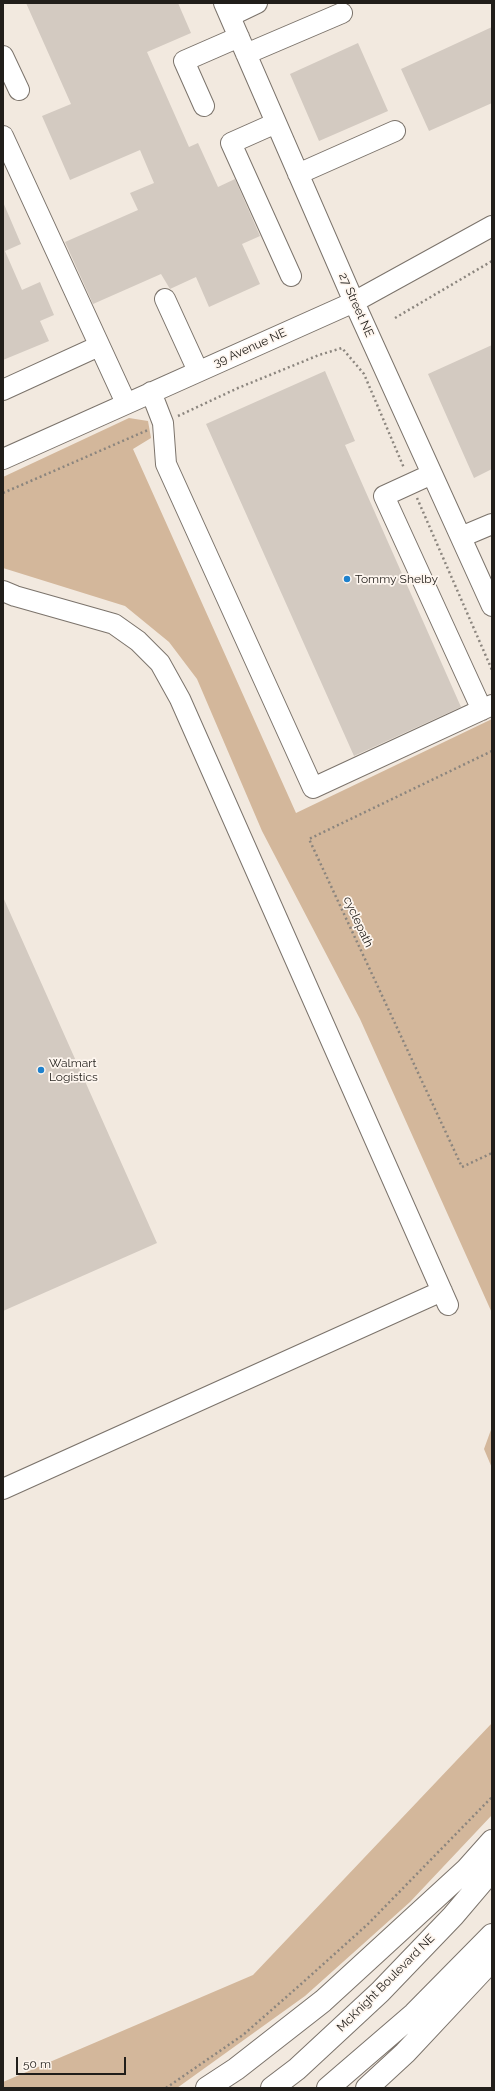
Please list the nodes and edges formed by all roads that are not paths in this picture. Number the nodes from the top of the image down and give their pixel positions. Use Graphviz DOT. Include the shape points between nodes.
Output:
graph roads {
  1 [pos="257,3"];
  2 [pos="227,10"];
  3 [pos="342,14"];
  4 [pos="242,46"];
  5 [pos="3,56"];
  6 [pos="19,90"];
  7 [pos="204,106"];
  8 [pos="276,123"];
  9 [pos="395,131"];
  10 [pos="3,136"];
  11 [pos="298,174"];
  12 [pos="492,226"];
  13 [pos="291,276"];
  14 [pos="165,299"];
  15 [pos="354,302"];
  16 [pos="99,346"];
  17 [pos="198,371"];
  18 [pos="3,390"];
  19 [pos="151,392"];
  20 [pos="126,403"];
  21 [pos="3,460"];
  22 [pos="432,474"];
  23 [pos="492,524"];
  24 [pos="461,537"];
  25 [pos="3,591"];
  26 [pos="492,606"];
  27 [pos="487,708"];
  28 [pos="3,1489"];
  29 [pos="492,1841"];
  30 [pos="492,1870"];
  31 [pos="492,1935"];
  32 [pos="492,1960"];
  33 [pos="207,2088"];
  34 [pos="272,2088"];
  35 [pos="328,2088"];
  36 [pos="367,2088"];
  1 -- 2 [label="street"];
  2 -- 4 [label="street, 27 Street NE"];
  3 -- 4 [label="street"];
  4 -- 7 [label="street" via="184,61"];
  4 -- 8 [label="street, 27 Street NE"];
  5 -- 6 [label="street"];
  8 -- 11 [label="street, 27 Street NE"];
  8 -- 13 [label="street" via="231,143"];
  9 -- 11 [label="street"];
  10 -- 16 [label="street"];
  11 -- 15 [label="street, 27 Street NE"];
  12 -- 15 [label="street, 39 Avenue NE"];
  14 -- 17 [label="street"];
  15 -- 17 [label="street, 39 Avenue NE"];
  15 -- 22 [label="street, 27 Street NE"];
  16 -- 18 [label="street"];
  16 -- 20 [label="street"];
  17 -- 19 [label="street, 39 Avenue NE"];
  19 -- 20 [label="street, 39 Avenue NE"];
  19 -- 27 [label="street" via="163,423 166,464 313,788"];
  20 -- 21 [label="street, 39 Avenue NE"];
  22 -- 24 [label="street, 27 Street NE"];
  22 -- 27 [label="street" via="384,496"];
  23 -- 24 [label="street"];
  24 -- 26 [label="street, 27 Street NE"];
  25 -- 28 [label="street" via="114,624 138,641 160,663 180,700 445,1298"];
  29 -- 33 [label="main road" via="467,1869 323,2001 236,2069"];
  30 -- 34 [label="main road, McKnight Boulevard NE" via="453,1916 380,1992"];
  31 -- 35 [label="main road" via="414,2014"];
  32 -- 36 [label="main road" via="406,2053"];
}
